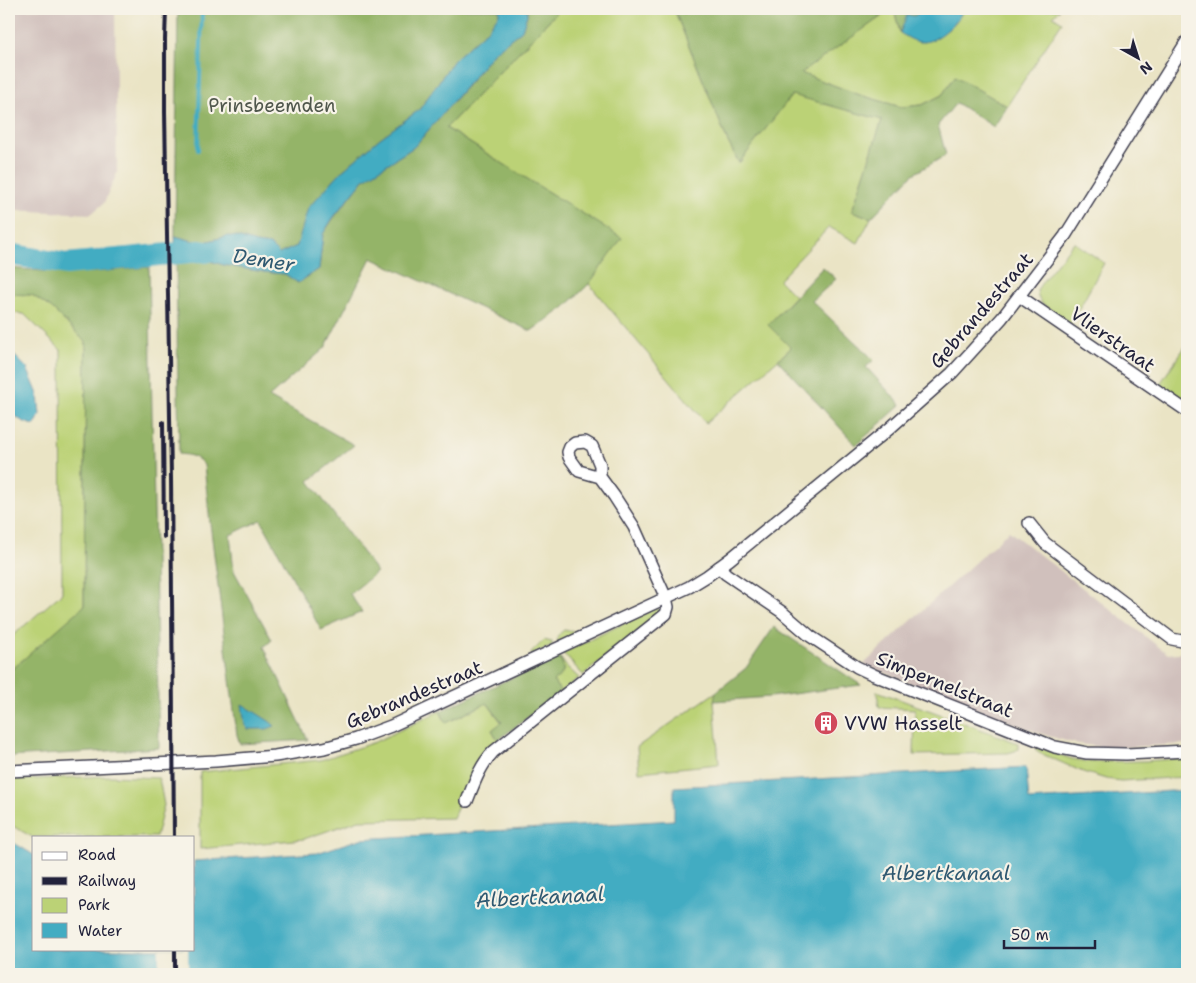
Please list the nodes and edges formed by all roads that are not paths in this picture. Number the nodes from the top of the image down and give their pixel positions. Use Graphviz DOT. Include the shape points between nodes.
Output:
graph roads {
  1 [pos="1187,41"];
  2 [pos="1019,296"];
  3 [pos="1187,411"];
  4 [pos="600,477"];
  5 [pos="1029,523"];
  6 [pos="719,567"];
  7 [pos="666,598"];
  8 [pos="1187,642"];
  9 [pos="1187,751"];
  10 [pos="9,771"];
  11 [pos="467,801"];
  1 -- 2 [label="street, Gebrandestraat" via="1065,236"];
  2 -- 3 [label="street, Vlierstraat"];
  2 -- 6 [label="street, Gebrandestraat" via="952,373 890,429"];
  4 -- 7 [label="street" via="634,527"];
  5 -- 8 [label="street" via="1045,542 1172,639"];
  6 -- 7 [label="street, Gebrandestraat"];
  6 -- 9 [label="street, Simpernelstraat" via="857,667 1055,747 1087,753"];
  7 -- 10 [label="street, Gebrandestraat" via="390,726 324,748 216,761"];
  7 -- 11 [label="street" via="666,614 493,752 479,771"];
}
